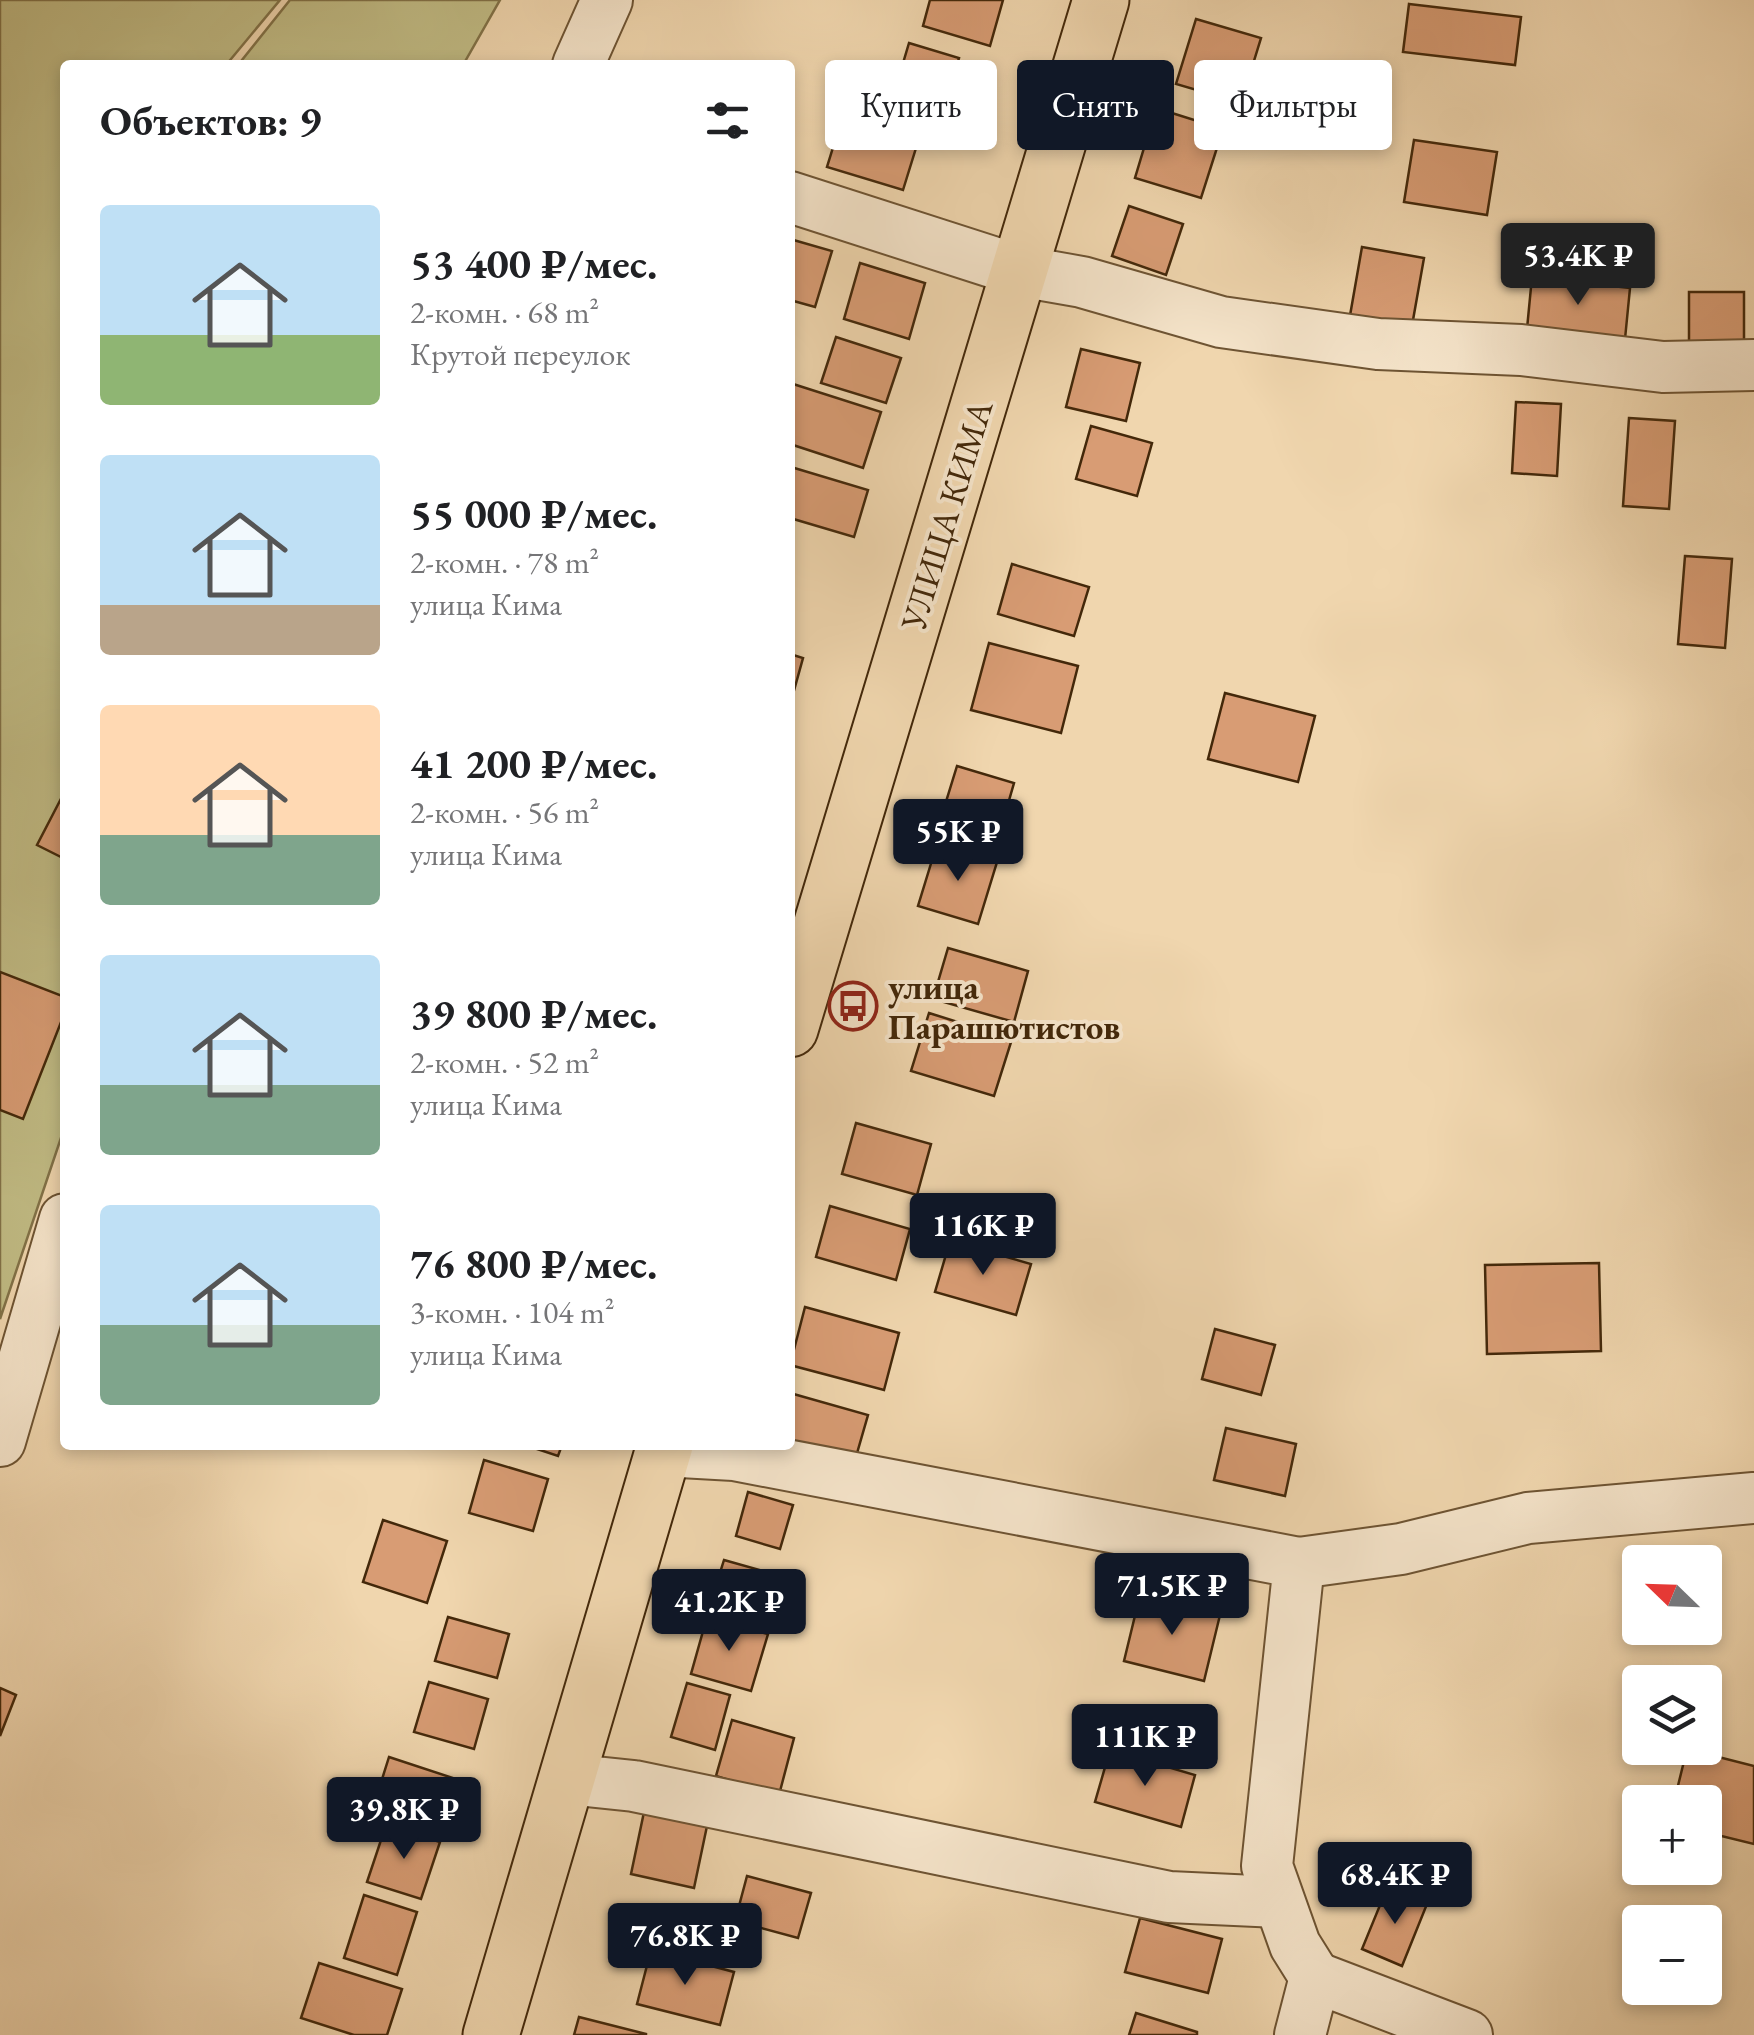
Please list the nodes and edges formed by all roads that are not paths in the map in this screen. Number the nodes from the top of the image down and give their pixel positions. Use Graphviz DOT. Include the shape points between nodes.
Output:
graph roads {
  1 [pos="607,0"];
  2 [pos="1101,0"];
  3 [pos="580,60"];
  4 [pos="795,199"];
  5 [pos="1020,271"];
  6 [pos="1754,365"];
  7 [pos="795,1014"];
  8 [pos="60,1236"];
  9 [pos="0,1440"];
  10 [pos="663,1450"];
  11 [pos="684,1450"];
  12 [pos="1754,1498"];
  13 [pos="1299,1563"];
  14 [pos="568,1779"];
  15 [pos="1278,1902"];
  16 [pos="1315,1977"];
  17 [pos="491,2035"];
  18 [pos="1300,2035"];
  19 [pos="1467,2035"];
  1 -- 3 [label="street"];
  2 -- 5 [label="main road, УЛИЦА КИМА"];
  4 -- 5 [label="street"];
  5 -- 6 [label="street" via="1222,322 1378,344 1521,350 1663,367"];
  5 -- 7 [label="main road, УЛИЦА КИМА"];
  8 -- 9 [label="street"];
  10 -- 14 [label="main road"];
  11 -- 13 [label="street"];
  12 -- 13 [label="street" via="1528,1518 1401,1550"];
  13 -- 15 [label="street" via="1267,1866"];
  14 -- 15 [label="street" via="634,1786 1169,1897"];
  14 -- 17 [label="main road"];
  15 -- 16 [label="street"];
  16 -- 18 [label="street"];
  16 -- 19 [label="street"];
}
